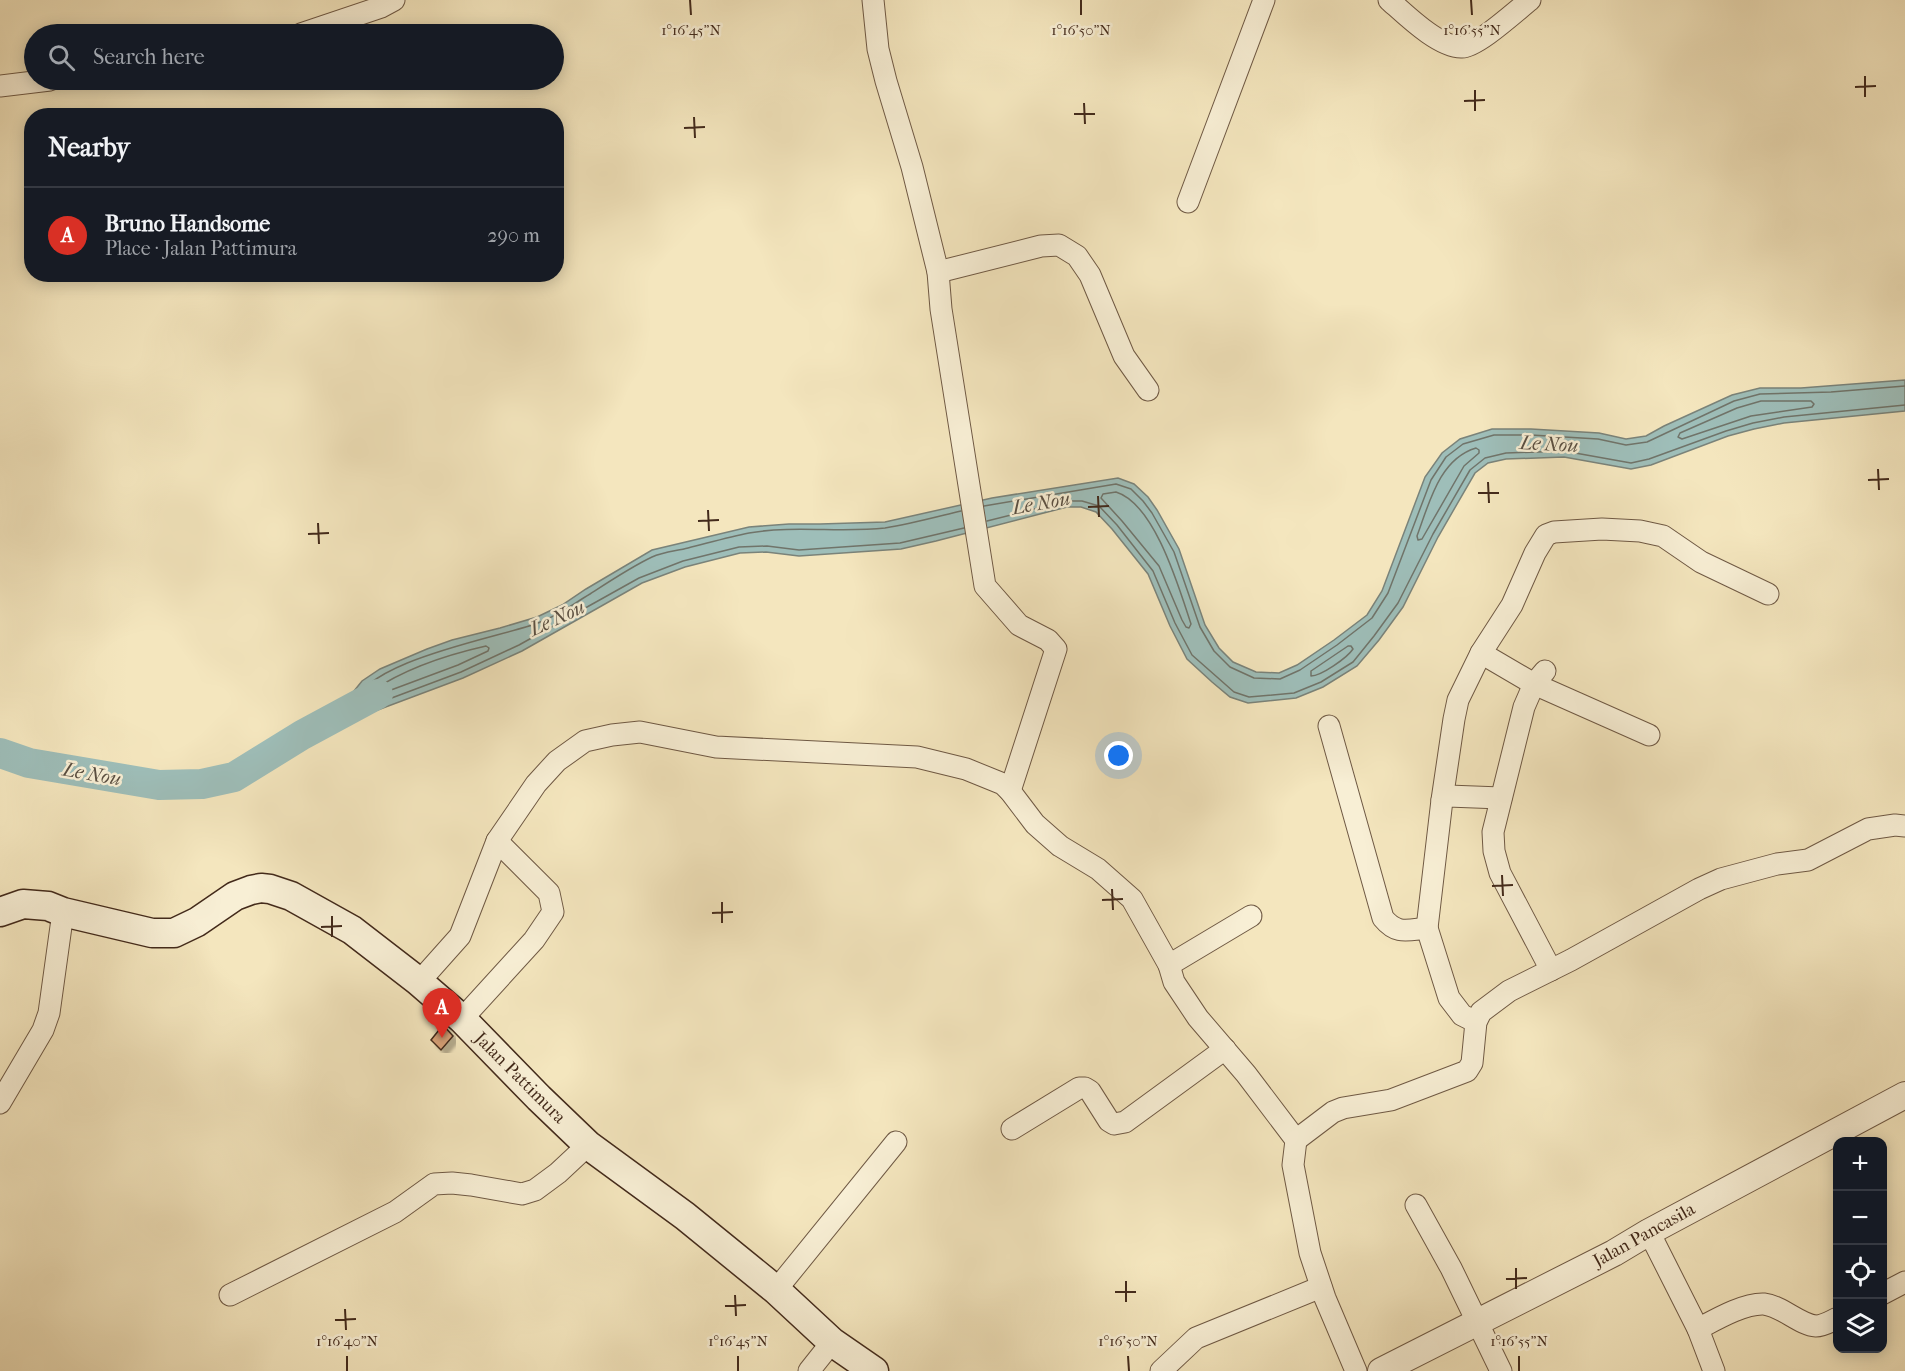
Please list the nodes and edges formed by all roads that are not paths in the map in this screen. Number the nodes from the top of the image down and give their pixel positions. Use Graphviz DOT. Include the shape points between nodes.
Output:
graph roads {
  1 [pos="394,0"];
  2 [pos="873,0"];
  3 [pos="1264,0"];
  4 [pos="1389,0"];
  5 [pos="1530,0"];
  6 [pos="331,24"];
  7 [pos="24,83"];
  8 [pos="0,86"];
  9 [pos="1188,202"];
  10 [pos="938,272"];
  11 [pos="1148,390"];
  12 [pos="1768,594"];
  13 [pos="1481,653"];
  14 [pos="1539,677"];
  15 [pos="1329,726"];
  16 [pos="1649,735"];
  17 [pos="1010,791"];
  18 [pos="1501,798"];
  19 [pos="1442,800"];
  20 [pos="1905,826"];
  21 [pos="497,841"];
  22 [pos="0,912"];
  23 [pos="63,912"];
  24 [pos="1251,916"];
  25 [pos="1427,928"];
  26 [pos="1170,965"];
  27 [pos="1551,970"];
  28 [pos="419,982"];
  29 [pos="462,1019"];
  30 [pos="1476,1022"];
  31 [pos="1225,1049"];
  32 [pos="1905,1095"];
  33 [pos="0,1103"];
  34 [pos="1012,1129"];
  35 [pos="1296,1140"];
  36 [pos="896,1142"];
  37 [pos="588,1144"];
  38 [pos="1416,1205"];
  39 [pos="1649,1232"];
  40 [pos="1905,1282"];
  41 [pos="1321,1287"];
  42 [pos="776,1290"];
  43 [pos="1887,1291"];
  44 [pos="230,1295"];
  45 [pos="1833,1320"];
  46 [pos="1478,1321"];
  47 [pos="1698,1329"];
  48 [pos="832,1342"];
  49 [pos="809,1371"];
  50 [pos="874,1371"];
  51 [pos="1161,1371"];
  52 [pos="1356,1371"];
  53 [pos="1381,1371"];
  54 [pos="1501,1371"];
  55 [pos="1714,1371"];
  1 -- 6 [label="street"];
  2 -- 10 [label="street" via="878,49"];
  3 -- 9 [label="street"];
  4 -- 5 [label="street" via="1425,31 1451,46 1464,47 1491,32"];
  7 -- 8 [label="street"];
  10 -- 11 [label="street" via="1041,246 1059,246 1077,256 1090,275 1124,356"];
  10 -- 17 [label="street" via="985,586 1019,625 1048,640 1056,649"];
  12 -- 13 [label="street" via="1701,562 1663,536 1602,529 1551,532 1535,553 1512,605"];
  13 -- 14 [label="street"];
  13 -- 19 [label="street" via="1455,708"];
  14 -- 16 [label="street"];
  14 -- 18 [label="street" via="1524,707"];
  15 -- 25 [label="street" via="1383,918 1391,928 1401,931"];
  17 -- 21 [label="street" via="1003,784 966,769 917,758 716,747 640,732 585,741 557,761"];
  17 -- 26 [label="street" via="1035,824 1060,846 1098,868 1132,899"];
  18 -- 19 [label="street" via="1448,795"];
  18 -- 27 [label="street" via="1493,832 1500,873"];
  19 -- 25 [label="street"];
  20 -- 27 [label="street" via="1868,829 1808,860 1721,879"];
  21 -- 28 [label="street" via="460,936"];
  21 -- 29 [label="street" via="549,893 553,912 534,940"];
  22 -- 23 [label="main road, Jalan Pattimura" via="23,904"];
  23 -- 28 [label="main road, Jalan Pattimura" via="152,933 174,933 235,896 270,889 291,896 352,930"];
  23 -- 33 [label="street" via="49,1013"];
  24 -- 26 [label="street"];
  25 -- 30 [label="street" via="1449,998 1462,1015"];
  26 -- 31 [label="street" via="1174,982"];
  27 -- 30 [label="street" via="1509,991 1481,1012"];
  28 -- 29 [label="main road, Jalan Pattimura"];
  29 -- 37 [label="main road, Jalan Pattimura"];
  30 -- 35 [label="street" via="1472,1063 1467,1071 1391,1100 1333,1112"];
  31 -- 34 [label="street" via="1125,1122 1109,1121 1089,1091 1079,1088"];
  31 -- 35 [label="street"];
  32 -- 39 [label="street, Jalan Pancasila"];
  35 -- 41 [label="street" via="1293,1165 1310,1254"];
  36 -- 42 [label="street"];
  37 -- 42 [label="main road, Jalan Pattimura"];
  37 -- 44 [label="street" via="558,1173 535,1190 522,1194 471,1185 434,1184 395,1212"];
  38 -- 46 [label="street"];
  39 -- 46 [label="street, Jalan Pancasila"];
  39 -- 47 [label="street"];
  40 -- 43 [label="street"];
  41 -- 51 [label="street" via="1196,1338"];
  41 -- 52 [label="street"];
  42 -- 48 [label="main road, Jalan Pattimura"];
  45 -- 47 [label="street" via="1815,1326 1762,1304 1728,1314"];
  46 -- 53 [label="street, Jalan Pancasila"];
  46 -- 54 [label="street"];
  47 -- 55 [label="street"];
  48 -- 49 [label="street"];
  48 -- 50 [label="main road, Jalan Pattimura"];
}
